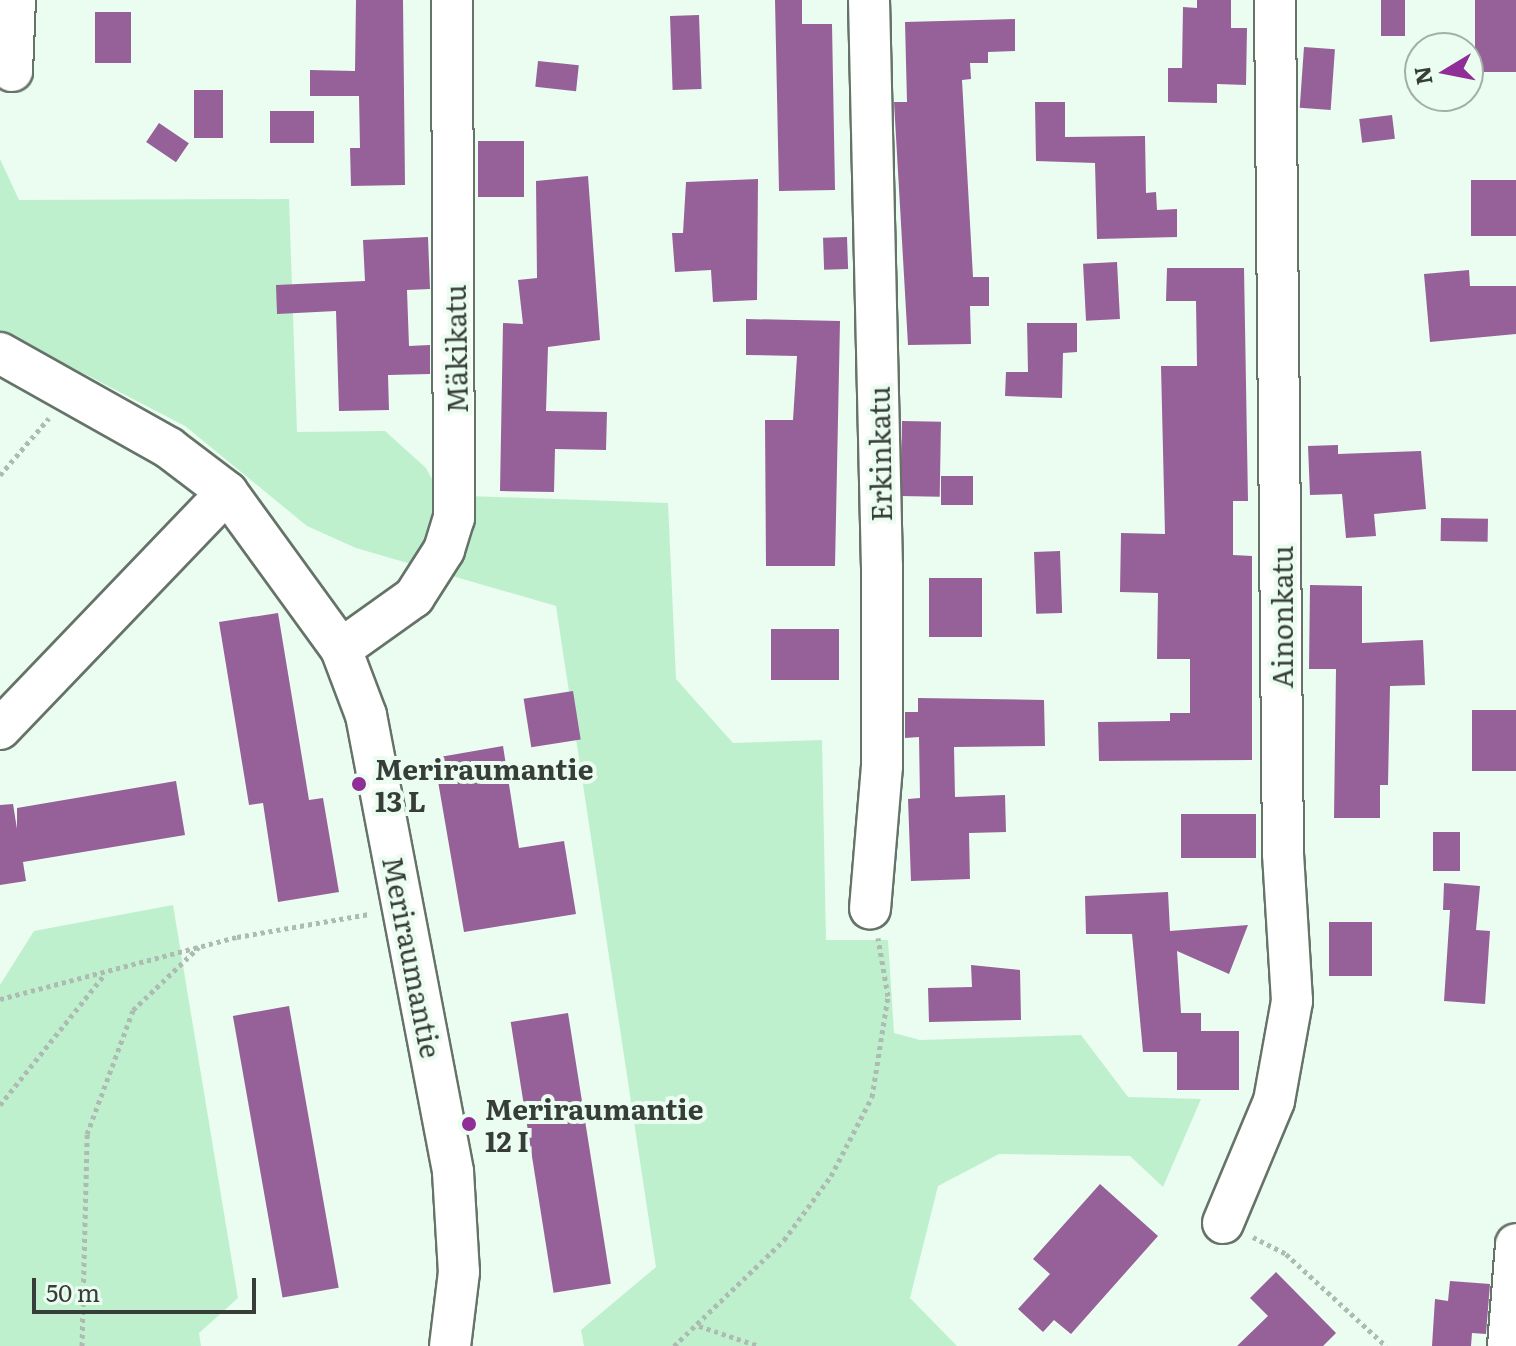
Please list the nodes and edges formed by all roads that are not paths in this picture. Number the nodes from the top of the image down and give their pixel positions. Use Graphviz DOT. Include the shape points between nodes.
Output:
graph roads {
  1 [pos="15,0"];
  2 [pos="452,0"];
  3 [pos="869,0"];
  4 [pos="1275,0"];
  5 [pos="12,71"];
  6 [pos="0,353"];
  7 [pos="227,492"];
  8 [pos="341,649"];
  9 [pos="0,729"];
  10 [pos="870,908"];
  11 [pos="1223,1223"];
  12 [pos="1516,1244"];
  13 [pos="450,1346"];
  14 [pos="1508,1346"];
  1 -- 5 [label="street"];
  2 -- 8 [label="street, Mäkikatu" via="454,518 414,597"];
  3 -- 10 [label="street, Erkinkatu" via="882,567 882,766"];
  4 -- 11 [label="street, Ainonkatu" via="1283,854 1292,1001 1274,1101"];
  6 -- 7 [label="street, Meriraumantie" via="73,392"];
  7 -- 8 [label="street, Meriraumantie"];
  7 -- 9 [label="street"];
  8 -- 13 [label="street, Meriraumantie" via="366,715 453,1172 459,1272"];
  12 -- 14 [label="street"];
}
